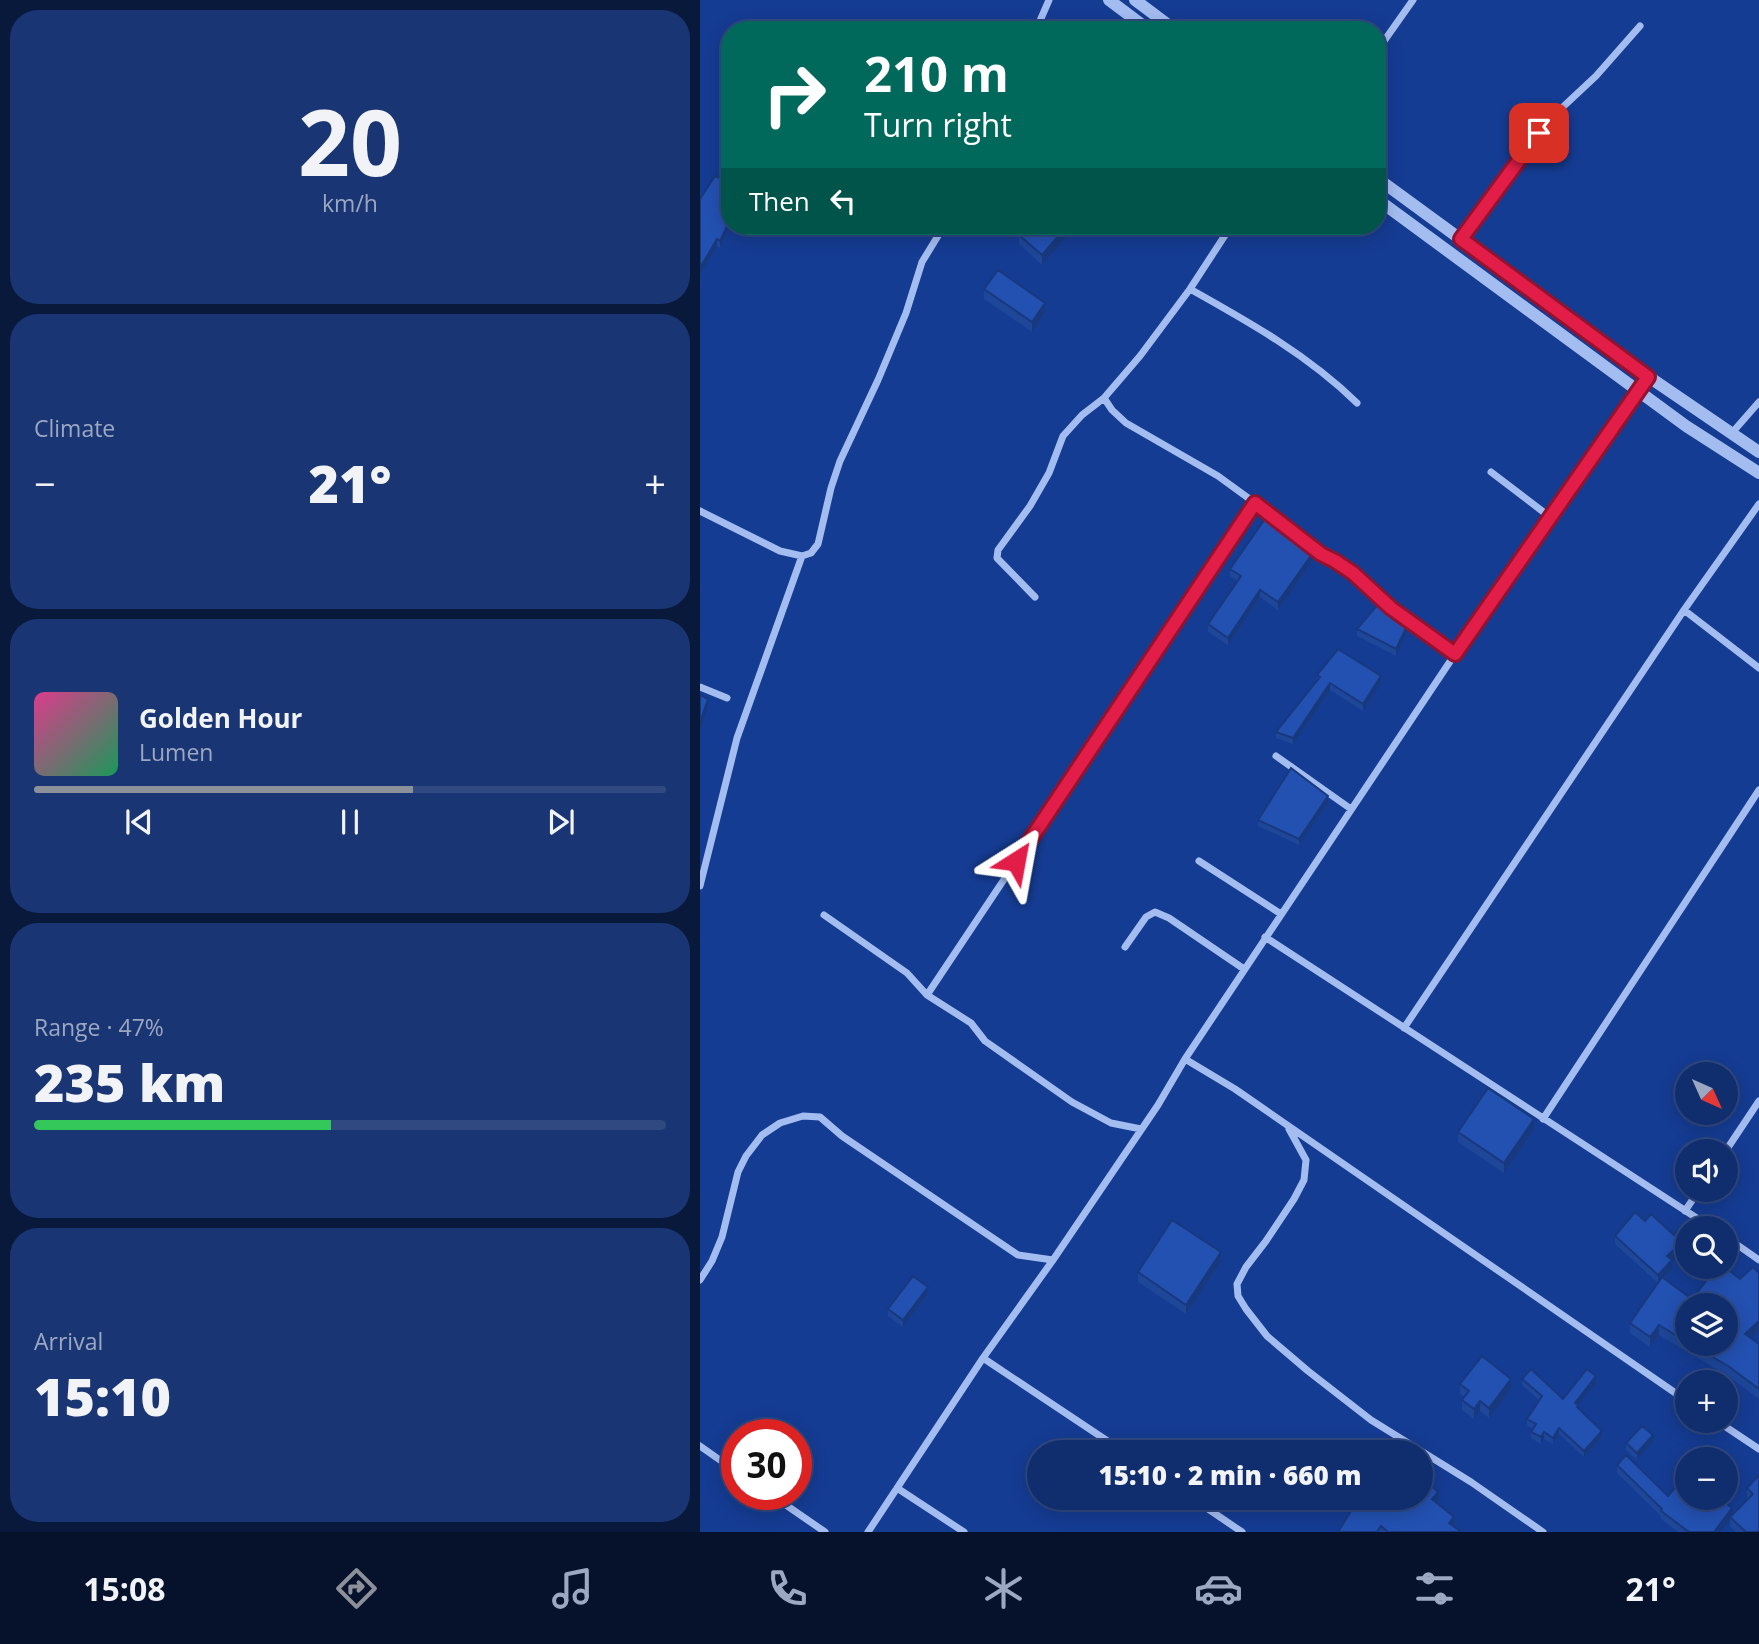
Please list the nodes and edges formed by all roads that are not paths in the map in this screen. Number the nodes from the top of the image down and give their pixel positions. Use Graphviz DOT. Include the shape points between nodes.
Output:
graph roads {
  1 [pos="1049,0"];
  2 [pos="1413,0"];
  3 [pos="1139,1"];
  4 [pos="1115,2"];
  5 [pos="1129,15"];
  6 [pos="1040,21"];
  7 [pos="1137,21"];
  8 [pos="1164,21"];
  9 [pos="1640,26"];
  10 [pos="1386,38"];
  11 [pos="1386,185"];
  12 [pos="1386,205"];
  13 [pos="938,235"];
  14 [pos="1225,235"];
  15 [pos="1461,239"];
  16 [pos="1190,289"];
  17 [pos="1648,377"];
  18 [pos="1638,391"];
  19 [pos="1104,398"];
  20 [pos="1759,402"];
  21 [pos="1357,403"];
  22 [pos="1731,434"];
  23 [pos="1759,452"];
  24 [pos="1491,472"];
  25 [pos="1759,473"];
  26 [pos="1255,503"];
  27 [pos="1759,504"];
  28 [pos="700,511"];
  29 [pos="1550,517"];
  30 [pos="802,556"];
  31 [pos="1035,597"];
  32 [pos="1684,610"];
  33 [pos="1455,654"];
  34 [pos="1759,668"];
  35 [pos="700,687"];
  36 [pos="727,698"];
  37 [pos="1276,756"];
  38 [pos="1759,790"];
  39 [pos="1352,809"];
  40 [pos="1199,861"];
  41 [pos="700,886"];
  42 [pos="1281,914"];
  43 [pos="824,915"];
  44 [pos="1265,937"];
  45 [pos="1125,947"];
  46 [pos="1244,969"];
  47 [pos="927,995"];
  48 [pos="1404,1028"];
  49 [pos="1185,1059"];
  50 [pos="1759,1101"];
  51 [pos="1543,1119"];
  52 [pos="1287,1126"];
  53 [pos="1141,1129"];
  54 [pos="1734,1139"];
  55 [pos="1691,1202"];
  56 [pos="1685,1211"];
  57 [pos="1693,1216"];
  58 [pos="1738,1245"];
  59 [pos="1759,1259"];
  60 [pos="1053,1260"];
  61 [pos="700,1280"];
  62 [pos="983,1358"];
  63 [pos="1675,1393"];
  64 [pos="1735,1433"];
  65 [pos="1106,1440"];
  66 [pos="700,1446"];
  67 [pos="1759,1449"];
  68 [pos="721,1461"];
  69 [pos="898,1488"];
  70 [pos="793,1510"];
  71 [pos="1210,1510"];
  72 [pos="825,1532"];
  73 [pos="868,1532"];
  74 [pos="964,1532"];
  75 [pos="1242,1532"];
  76 [pos="1543,1532"];
  1 -- 6 [label="street"];
  2 -- 10 [label="street"];
  3 -- 5 [label="street"];
  3 -- 8 [label="street"];
  4 -- 5 [label="street"];
  5 -- 7 [label="street"];
  9 -- 15 [label="street" via="1550,119"];
  11 -- 15 [label="street"];
  12 -- 18 [label="street"];
  13 -- 30 [label="street" via="922,262 906,313 840,461 818,544"];
  14 -- 16 [label="street"];
  15 -- 17 [label="street"];
  16 -- 19 [label="street"];
  16 -- 21 [label="street" via="1270,335 1322,371"];
  17 -- 18 [label="street"];
  17 -- 22 [label="street"];
  18 -- 25 [label="street"];
  18 -- 29 [label="street"];
  19 -- 26 [label="street" via="1126,423"];
  19 -- 31 [label="street" via="1063,436 1049,473 998,550 997,558"];
  20 -- 22 [label="street"];
  22 -- 23 [label="street"];
  24 -- 29 [label="street"];
  26 -- 33 [label="street"];
  26 -- 47 [label="street"];
  27 -- 32 [label="street"];
  28 -- 30 [label="street" via="780,551"];
  29 -- 33 [label="street"];
  30 -- 41 [label="street" via="737,738"];
  32 -- 34 [label="street"];
  32 -- 48 [label="street"];
  33 -- 39 [label="street"];
  35 -- 36 [label="street"];
  37 -- 39 [label="street"];
  38 -- 51 [label="street"];
  39 -- 42 [label="street"];
  40 -- 42 [label="street"];
  42 -- 44 [label="street"];
  43 -- 47 [label="street" via="907,973"];
  44 -- 46 [label="street"];
  44 -- 48 [label="street"];
  45 -- 46 [label="street" via="1146,917 1155,912"];
  46 -- 49 [label="street"];
  47 -- 53 [label="street" via="971,1023 985,1041 1072,1102 1111,1123"];
  48 -- 51 [label="street"];
  49 -- 52 [label="street"];
  49 -- 53 [label="street"];
  50 -- 54 [label="street"];
  51 -- 56 [label="street"];
  52 -- 63 [label="street"];
  52 -- 76 [label="street" via="1306,1160 1304,1180 1237,1284 1242,1303 1267,1336 1371,1420"];
  53 -- 60 [label="street"];
  55 -- 56 [label="street"];
  56 -- 57 [label="street"];
  58 -- 59 [label="street"];
  60 -- 61 [label="street" via="1018,1255 820,1117 803,1116 762,1135 746,1156 723,1237"];
  60 -- 62 [label="street"];
  62 -- 65 [label="street"];
  62 -- 69 [label="street"];
  64 -- 67 [label="street"];
  66 -- 68 [label="street"];
  69 -- 73 [label="street"];
  69 -- 74 [label="street"];
  70 -- 72 [label="street"];
  71 -- 75 [label="street"];
}
